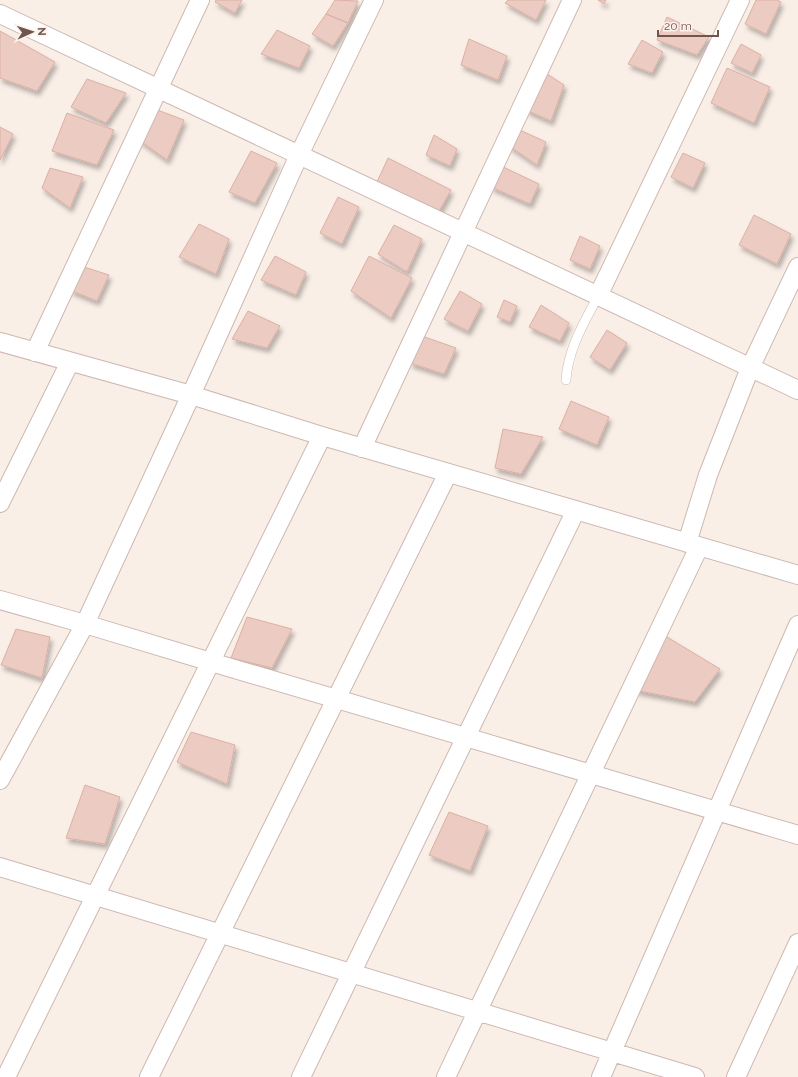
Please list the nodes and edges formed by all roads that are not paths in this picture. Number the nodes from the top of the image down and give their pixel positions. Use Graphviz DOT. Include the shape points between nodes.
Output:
graph roads {
  1 [pos="200,0"];
  2 [pos="374,0"];
  3 [pos="572,0"];
  4 [pos="740,0"];
  5 [pos="0,14"];
  6 [pos="158,89"];
  7 [pos="299,155"];
  8 [pos="463,232"];
  9 [pos="798,267"];
  10 [pos="598,296"];
  11 [pos="0,342"];
  12 [pos="35,352"];
  13 [pos="70,362"];
  14 [pos="750,368"];
  15 [pos="566,380"];
  16 [pos="798,390"];
  17 [pos="191,395"];
  18 [pos="322,436"];
  19 [pos="362,448"];
  20 [pos="448,473"];
  21 [pos="0,503"];
  22 [pos="576,510"];
  23 [pos="693,545"];
  24 [pos="798,575"];
  25 [pos="0,600"];
  26 [pos="85,624"];
  27 [pos="798,625"];
  28 [pos="210,662"];
  29 [pos="336,699"];
  30 [pos="466,737"];
  31 [pos="591,774"];
  32 [pos="0,780"];
  33 [pos="717,811"];
  34 [pos="798,834"];
  35 [pos="0,868"];
  36 [pos="95,896"];
  37 [pos="220,934"];
  38 [pos="798,943"];
  39 [pos="351,973"];
  40 [pos="477,1011"];
  41 [pos="612,1052"];
  42 [pos="6,1077"];
  43 [pos="149,1077"];
  44 [pos="301,1077"];
  45 [pos="446,1077"];
  46 [pos="600,1077"];
  47 [pos="695,1077"];
  48 [pos="736,1077"];
  1 -- 6 [label="street"];
  2 -- 7 [label="street"];
  3 -- 8 [label="street"];
  4 -- 10 [label="street"];
  5 -- 6 [label="street"];
  6 -- 7 [label="street"];
  6 -- 12 [label="street"];
  7 -- 8 [label="street"];
  7 -- 17 [label="street"];
  8 -- 10 [label="street"];
  8 -- 19 [label="street"];
  9 -- 14 [label="street"];
  10 -- 14 [label="street"];
  10 -- 15 [label="lane" via="574,343"];
  11 -- 12 [label="street"];
  12 -- 13 [label="street"];
  13 -- 17 [label="street"];
  13 -- 21 [label="street"];
  14 -- 16 [label="street"];
  14 -- 23 [label="street" via="708,475"];
  17 -- 18 [label="street"];
  17 -- 26 [label="street"];
  18 -- 19 [label="street"];
  18 -- 28 [label="street"];
  19 -- 20 [label="street"];
  20 -- 22 [label="street"];
  20 -- 29 [label="street"];
  22 -- 23 [label="street"];
  22 -- 30 [label="street"];
  23 -- 24 [label="street"];
  23 -- 31 [label="street"];
  25 -- 26 [label="street"];
  26 -- 28 [label="street"];
  26 -- 32 [label="street"];
  27 -- 33 [label="street"];
  28 -- 29 [label="street"];
  28 -- 36 [label="street"];
  29 -- 30 [label="street"];
  29 -- 37 [label="street"];
  30 -- 31 [label="street"];
  30 -- 39 [label="street"];
  31 -- 33 [label="street"];
  31 -- 40 [label="street"];
  33 -- 34 [label="street"];
  33 -- 41 [label="street"];
  35 -- 36 [label="street"];
  36 -- 37 [label="street"];
  36 -- 42 [label="street"];
  37 -- 39 [label="street"];
  37 -- 43 [label="street"];
  38 -- 48 [label="street"];
  39 -- 40 [label="street"];
  39 -- 44 [label="street"];
  40 -- 41 [label="street"];
  40 -- 45 [label="street"];
  41 -- 46 [label="street"];
  41 -- 47 [label="street"];
}
